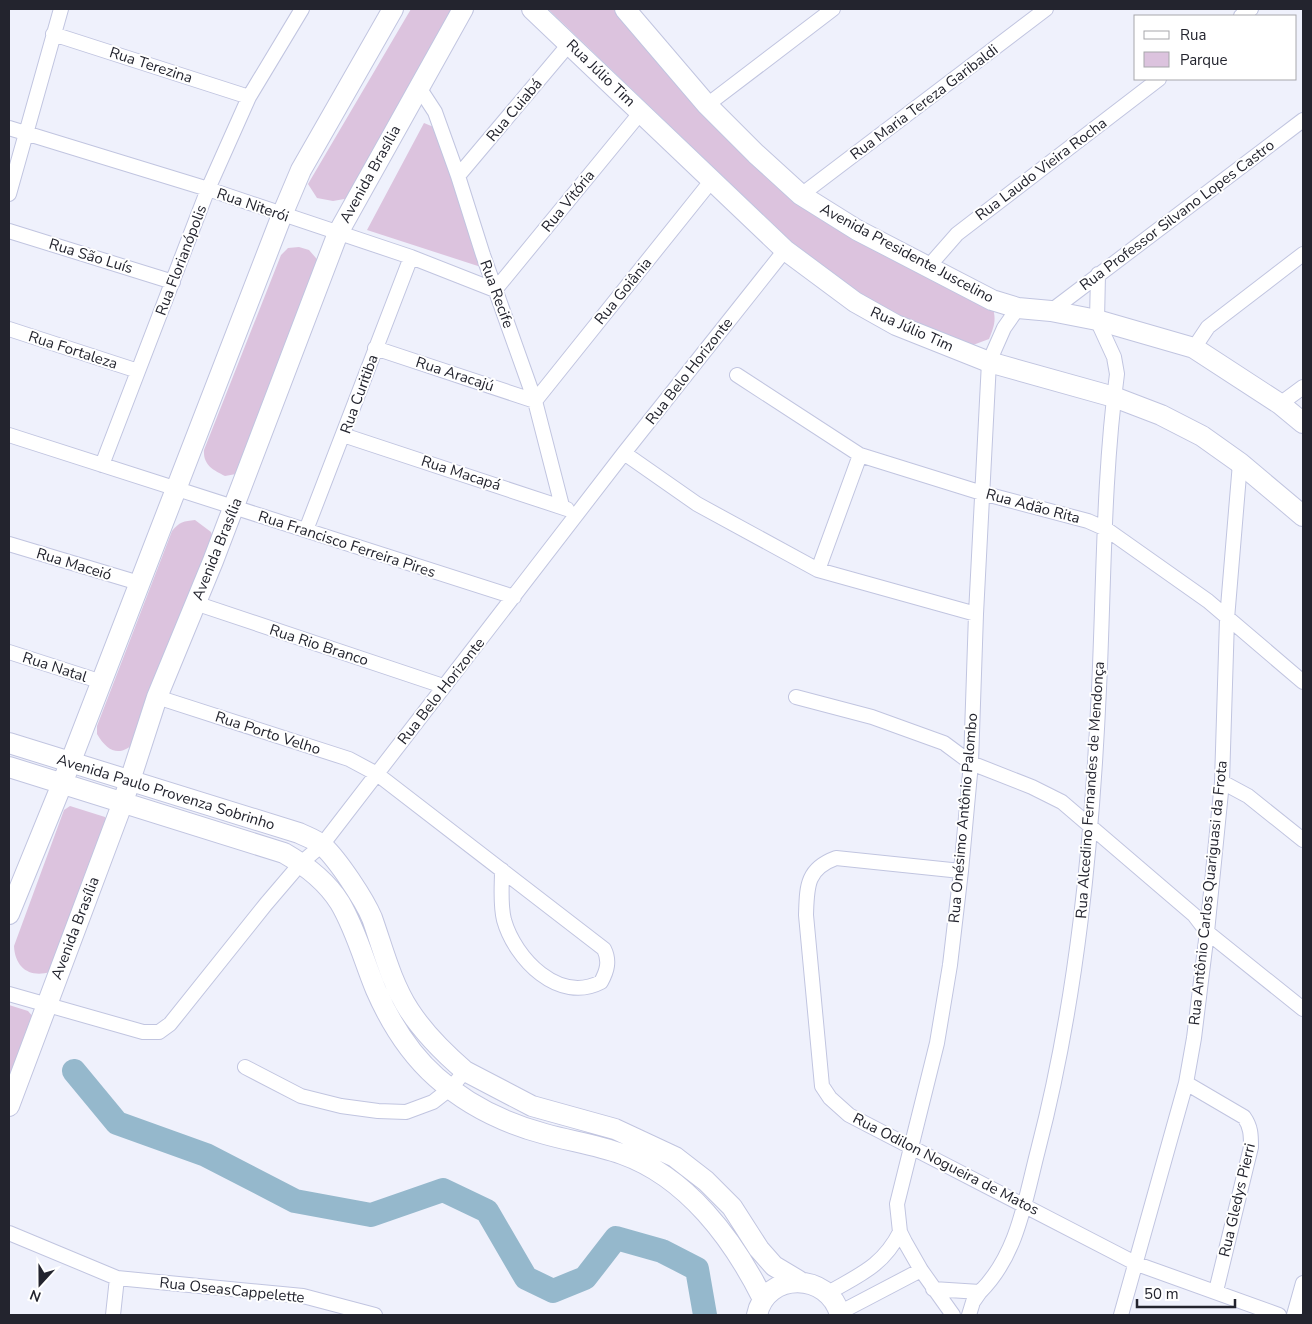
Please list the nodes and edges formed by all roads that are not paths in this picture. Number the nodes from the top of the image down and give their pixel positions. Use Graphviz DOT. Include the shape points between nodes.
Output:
graph roads {
  1 [pos="61,9"];
  2 [pos="302,9"];
  3 [pos="393,9"];
  4 [pos="463,9"];
  5 [pos="532,9"];
  6 [pos="625,9"];
  7 [pos="833,9"];
  8 [pos="1046,9"];
  9 [pos="53,34"];
  10 [pos="570,43"];
  11 [pos="1158,80"];
  12 [pos="418,86"];
  13 [pos="250,96"];
  14 [pos="707,105"];
  15 [pos="641,112"];
  16 [pos="1303,120"];
  17 [pos="9,128"];
  18 [pos="25,133"];
  19 [pos="458,176"];
  20 [pos="712,180"];
  21 [pos="208,189"];
  22 [pos="9,194"];
  23 [pos="802,195"];
  24 [pos="282,215"];
  25 [pos="9,231"];
  26 [pos="338,233"];
  27 [pos="785,250"];
  28 [pos="1303,254"];
  29 [pos="411,257"];
  30 [pos="929,266"];
  31 [pos="1098,274"];
  32 [pos="173,282"];
  33 [pos="495,290"];
  34 [pos="1018,308"];
  35 [pos="1051,310"];
  36 [pos="1098,320"];
  37 [pos="9,329"];
  38 [pos="375,348"];
  39 [pos="1194,348"];
  40 [pos="990,362"];
  41 [pos="138,371"];
  42 [pos="737,375"];
  43 [pos="1303,386"];
  44 [pos="1114,397"];
  45 [pos="534,401"];
  46 [pos="1280,404"];
  47 [pos="1303,424"];
  48 [pos="9,435"];
  49 [pos="343,435"];
  50 [pos="624,453"];
  51 [pos="860,454"];
  52 [pos="1240,462"];
  53 [pos="102,465"];
  54 [pos="176,489"];
  55 [pos="982,493"];
  56 [pos="562,506"];
  57 [pos="234,508"];
  58 [pos="577,514"];
  59 [pos="1303,516"];
  60 [pos="1106,529"];
  61 [pos="306,530"];
  62 [pos="9,544"];
  63 [pos="818,570"];
  64 [pos="139,584"];
  65 [pos="514,597"];
  66 [pos="196,603"];
  67 [pos="976,614"];
  68 [pos="1227,618"];
  69 [pos="9,652"];
  70 [pos="102,682"];
  71 [pos="1303,682"];
  72 [pos="443,686"];
  73 [pos="157,697"];
  74 [pos="796,697"];
  75 [pos="9,742"];
  76 [pos="70,762"];
  77 [pos="971,763"];
  78 [pos="9,767"];
  79 [pos="377,774"];
  80 [pos="130,781"];
  81 [pos="1222,782"];
  82 [pos="62,784"];
  83 [pos="123,802"];
  84 [pos="1090,829"];
  85 [pos="1303,840"];
  86 [pos="322,845"];
  87 [pos="301,863"];
  88 [pos="502,870"];
  89 [pos="961,871"];
  90 [pos="9,914"];
  91 [pos="1207,932"];
  92 [pos="9,994"];
  93 [pos="46,1006"];
  94 [pos="1303,1009"];
  95 [pos="245,1067"];
  96 [pos="465,1071"];
  97 [pos="1186,1083"];
  98 [pos="451,1088"];
  99 [pos="9,1106"];
  100 [pos="911,1146"];
  101 [pos="1024,1204"];
  102 [pos="900,1232"];
  103 [pos="9,1233"];
  104 [pos="1137,1264"];
  105 [pos="921,1270"];
  106 [pos="117,1278"];
  107 [pos="799,1281"];
  108 [pos="1303,1282"];
  109 [pos="933,1289"];
  110 [pos="1216,1291"];
  111 [pos="980,1292"];
  112 [pos="828,1294"];
  113 [pos="760,1307"];
  114 [pos="839,1314"];
  115 [pos="113,1315"];
  116 [pos="375,1315"];
  117 [pos="953,1315"];
  118 [pos="969,1315"];
  119 [pos="1121,1315"];
  120 [pos="1279,1315"];
  121 [pos="1294,1315"];
  1 -- 9 [label="street"];
  2 -- 13 [label="street, Rua Florianópolis"];
  3 -- 24 [label="main road" via="301,170"];
  4 -- 12 [label="main road, Avenida Brasília"];
  5 -- 10 [label="main road, Rua Júlio Tim"];
  6 -- 14 [label="main road, Avenida Presidente Juscelino"];
  7 -- 14 [label="street"];
  8 -- 23 [label="street, Rua Maria Tereza Garibaldi"];
  9 -- 13 [label="street, Rua Terezina"];
  9 -- 18 [label="street"];
  10 -- 15 [label="main road, Rua Júlio Tim"];
  10 -- 19 [label="street, Rua Cuiabá"];
  11 -- 30 [label="street, Rua Laudo Vieira Rocha" via="957,234"];
  12 -- 19 [label="street, Rua Recife" via="435,112"];
  12 -- 26 [label="main road, Avenida Brasília"];
  13 -- 21 [label="street, Rua Florianópolis"];
  14 -- 23 [label="main road, Avenida Presidente Juscelino"];
  15 -- 20 [label="main road, Rua Júlio Tim"];
  15 -- 33 [label="street, Rua Vitória"];
  16 -- 31 [label="street, Rua Professor Silvano Lopes Castro"];
  17 -- 18 [label="street, Rua Niterói"];
  18 -- 21 [label="street, Rua Niterói"];
  18 -- 22 [label="street"];
  19 -- 33 [label="street, Rua Recife"];
  20 -- 27 [label="main road, Rua Júlio Tim"];
  20 -- 45 [label="street, Rua Goiânia"];
  21 -- 24 [label="street, Rua Niterói"];
  21 -- 32 [label="street, Rua Florianópolis"];
  23 -- 30 [label="main road, Avenida Presidente Juscelino" via="857,230"];
  24 -- 26 [label="street, Rua Niterói"];
  24 -- 54 [label="main road"];
  25 -- 32 [label="street, Rua São Luís"];
  26 -- 29 [label="street, Rua Niterói"];
  26 -- 57 [label="main road, Avenida Brasília"];
  27 -- 40 [label="main road, Rua Júlio Tim" via="856,302 896,325"];
  27 -- 50 [label="street, Rua Belo Horizonte"];
  28 -- 39 [label="street" via="1208,328"];
  29 -- 33 [label="street, Rua Niterói"];
  29 -- 38 [label="street, Rua Curitiba"];
  30 -- 34 [label="main road, Avenida Presidente Juscelino" via="992,300"];
  31 -- 35 [label="street, Rua Professor Silvano Lopes Castro"];
  31 -- 36 [label="street, Rua Alcedino Fernandes de Mendonça"];
  32 -- 41 [label="street, Rua Florianópolis"];
  33 -- 45 [label="street, Rua Recife"];
  34 -- 35 [label="main road, Avenida Presidente Juscelino"];
  34 -- 40 [label="street, Rua Onésimo Antônio Palombo" via="1004,328"];
  35 -- 36 [label="main road, Avenida Presidente Juscelino"];
  36 -- 39 [label="main road, Avenida Presidente Juscelino"];
  36 -- 44 [label="street, Rua Alcedino Fernandes de Mendonça" via="1116,365"];
  37 -- 41 [label="street, Rua Fortaleza"];
  38 -- 45 [label="street, Rua Aracajú"];
  38 -- 49 [label="street, Rua Curitiba"];
  39 -- 46 [label="main road, Avenida Presidente Juscelino"];
  40 -- 44 [label="main road, Rua Júlio Tim"];
  40 -- 55 [label="street, Rua Onésimo Antônio Palombo"];
  41 -- 53 [label="street, Rua Florianópolis"];
  42 -- 51 [label="street, Rua Adão Rita"];
  43 -- 46 [label="street"];
  44 -- 52 [label="main road, Rua Júlio Tim" via="1161,415 1202,436"];
  44 -- 60 [label="street, Rua Alcedino Fernandes de Mendonça"];
  45 -- 56 [label="street, Rua Recife"];
  46 -- 47 [label="main road, Avenida Presidente Juscelino"];
  48 -- 53 [label="street, Rua Francisco Ferreira Pires"];
  49 -- 56 [label="street, Rua Macapá"];
  49 -- 61 [label="street, Rua Curitiba"];
  50 -- 58 [label="street, Rua Belo Horizonte"];
  50 -- 63 [label="street" via="697,504"];
  51 -- 55 [label="street, Rua Adão Rita"];
  51 -- 63 [label="street"];
  52 -- 59 [label="main road, Rua Júlio Tim"];
  52 -- 68 [label="street, Rua Antônio Carlos Quariguasi da Frota"];
  53 -- 54 [label="street, Rua Francisco Ferreira Pires"];
  54 -- 57 [label="street, Rua Francisco Ferreira Pires"];
  54 -- 64 [label="main road"];
  55 -- 60 [label="street, Rua Adão Rita" via="1088,521"];
  55 -- 67 [label="street, Rua Onésimo Antônio Palombo"];
  56 -- 58 [label="street, Rua Macapá"];
  57 -- 61 [label="street, Rua Francisco Ferreira Pires"];
  57 -- 66 [label="main road, Avenida Brasília"];
  58 -- 65 [label="street, Rua Belo Horizonte"];
  60 -- 68 [label="street, Rua Adão Rita"];
  60 -- 84 [label="street, Rua Alcedino Fernandes de Mendonça"];
  61 -- 65 [label="street, Rua Francisco Ferreira Pires"];
  62 -- 64 [label="street, Rua Maceió"];
  63 -- 67 [label="street"];
  64 -- 70 [label="main road"];
  65 -- 72 [label="street, Rua Belo Horizonte"];
  66 -- 72 [label="street, Rua Rio Branco"];
  66 -- 73 [label="main road, Avenida Brasília"];
  67 -- 77 [label="street, Rua Onésimo Antônio Palombo"];
  68 -- 71 [label="street, Rua Adão Rita"];
  68 -- 81 [label="street, Rua Antônio Carlos Quariguasi da Frota"];
  69 -- 70 [label="street, Rua Natal"];
  70 -- 76 [label="main road"];
  72 -- 79 [label="street, Rua Belo Horizonte"];
  73 -- 79 [label="street, Rua Porto Velho" via="349,759"];
  73 -- 80 [label="main road, Avenida Brasília"];
  74 -- 77 [label="street" via="872,717 944,743"];
  75 -- 76 [label="main road, Avenida Paulo Provenza Sobrinho"];
  76 -- 80 [label="main road, Avenida Paulo Provenza Sobrinho"];
  76 -- 82 [label="main road"];
  77 -- 84 [label="street" via="1062,802"];
  77 -- 89 [label="street, Rua Onésimo Antônio Palombo"];
  78 -- 82 [label="main road, Avenida Paulo Provenza Sobrinho"];
  79 -- 86 [label="street, Rua Belo Horizonte"];
  79 -- 88 [label="street, Rua Porto Velho"];
  80 -- 83 [label="main road, Avenida Brasília"];
  80 -- 86 [label="main road, Avenida Paulo Provenza Sobrinho" via="300,833"];
  81 -- 85 [label="street" via="1248,796"];
  81 -- 91 [label="street, Rua Antônio Carlos Quariguasi da Frota"];
  82 -- 83 [label="main road, Avenida Paulo Provenza Sobrinho"];
  82 -- 90 [label="main road"];
  83 -- 87 [label="main road, Avenida Paulo Provenza Sobrinho" via="284,853"];
  83 -- 93 [label="main road, Avenida Brasília"];
  84 -- 91 [label="street" via="1194,915"];
  84 -- 101 [label="street, Rua Alcedino Fernandes de Mendonça" via="1075,975 1044,1129"];
  86 -- 87 [label="street, Rua Belo Horizonte"];
  86 -- 96 [label="main road" via="352,883 371,916 385,958 408,1009 428,1035"];
  87 -- 93 [label="street, Rua Belo Horizonte" via="170,1024 159,1032 119,1027"];
  87 -- 98 [label="main road, Avenida Paulo Provenza Sobrinho" via="340,903 376,990 412,1052"];
  88 -- 88 [label="street, Rua Porto Velho" via="604,949 608,956 601,982 583,989 561,986 544,977 519,951 504,919"];
  89 -- 100 [label="street, Rua Onésimo Antônio Palombo" via="937,1043"];
  89 -- 100 [label="street, Rua Odilon Nogueira de Matos" via="836,858 823,863 812,873 807,886 806,915 822,1086 849,1115"];
  91 -- 94 [label="street"];
  91 -- 97 [label="street, Rua Antônio Carlos Quariguasi da Frota"];
  92 -- 93 [label="street"];
  93 -- 99 [label="main road, Avenida Brasília"];
  95 -- 98 [label="street" via="301,1096 378,1111 406,1112 433,1102"];
  96 -- 98 [label="street"];
  96 -- 107 [label="main road" via="532,1106 615,1129 675,1156 732,1207 758,1249 774,1266"];
  97 -- 104 [label="street, Rua Antônio Carlos Quariguasi da Frota"];
  97 -- 110 [label="street, Rua Gledys Pierri" via="1244,1117 1252,1134"];
  98 -- 113 [label="main road, Avenida Paulo Provenza Sobrinho" via="481,1110 508,1122 622,1154 676,1184 714,1223 751,1276"];
  100 -- 101 [label="street, Rua Odilon Nogueira de Matos"];
  100 -- 102 [label="street, Rua Onésimo Antônio Palombo" via="898,1204"];
  101 -- 104 [label="street, Rua Odilon Nogueira de Matos"];
  101 -- 111 [label="street, Rua Alcedino Fernandes de Mendonça" via="1006,1259 996,1277"];
  102 -- 105 [label="street, Rua Onésimo Antônio Palombo"];
  102 -- 112 [label="street" via="891,1251 875,1265"];
  103 -- 106 [label="street, Rua OseasCappelette"];
  104 -- 110 [label="street, Rua Odilon Nogueira de Matos"];
  104 -- 119 [label="street, Rua Antônio Carlos Quariguasi da Frota"];
  105 -- 109 [label="street, Rua Onésimo Antônio Palombo"];
  105 -- 114 [label="street"];
  106 -- 115 [label="street"];
  106 -- 116 [label="street, Rua OseasCappelette" via="303,1296"];
  107 -- 112 [label="main road" via="810,1283"];
  107 -- 113 [label="main road" via="779,1286"];
  108 -- 121 [label="street"];
  109 -- 111 [label="street"];
  109 -- 117 [label="street, Rua Onésimo Antônio Palombo"];
  110 -- 120 [label="street, Rua Odilon Nogueira de Matos"];
  111 -- 118 [label="street, Rua Alcedino Fernandes de Mendonça" via="972,1302"];
  112 -- 114 [label="main road"];
}
